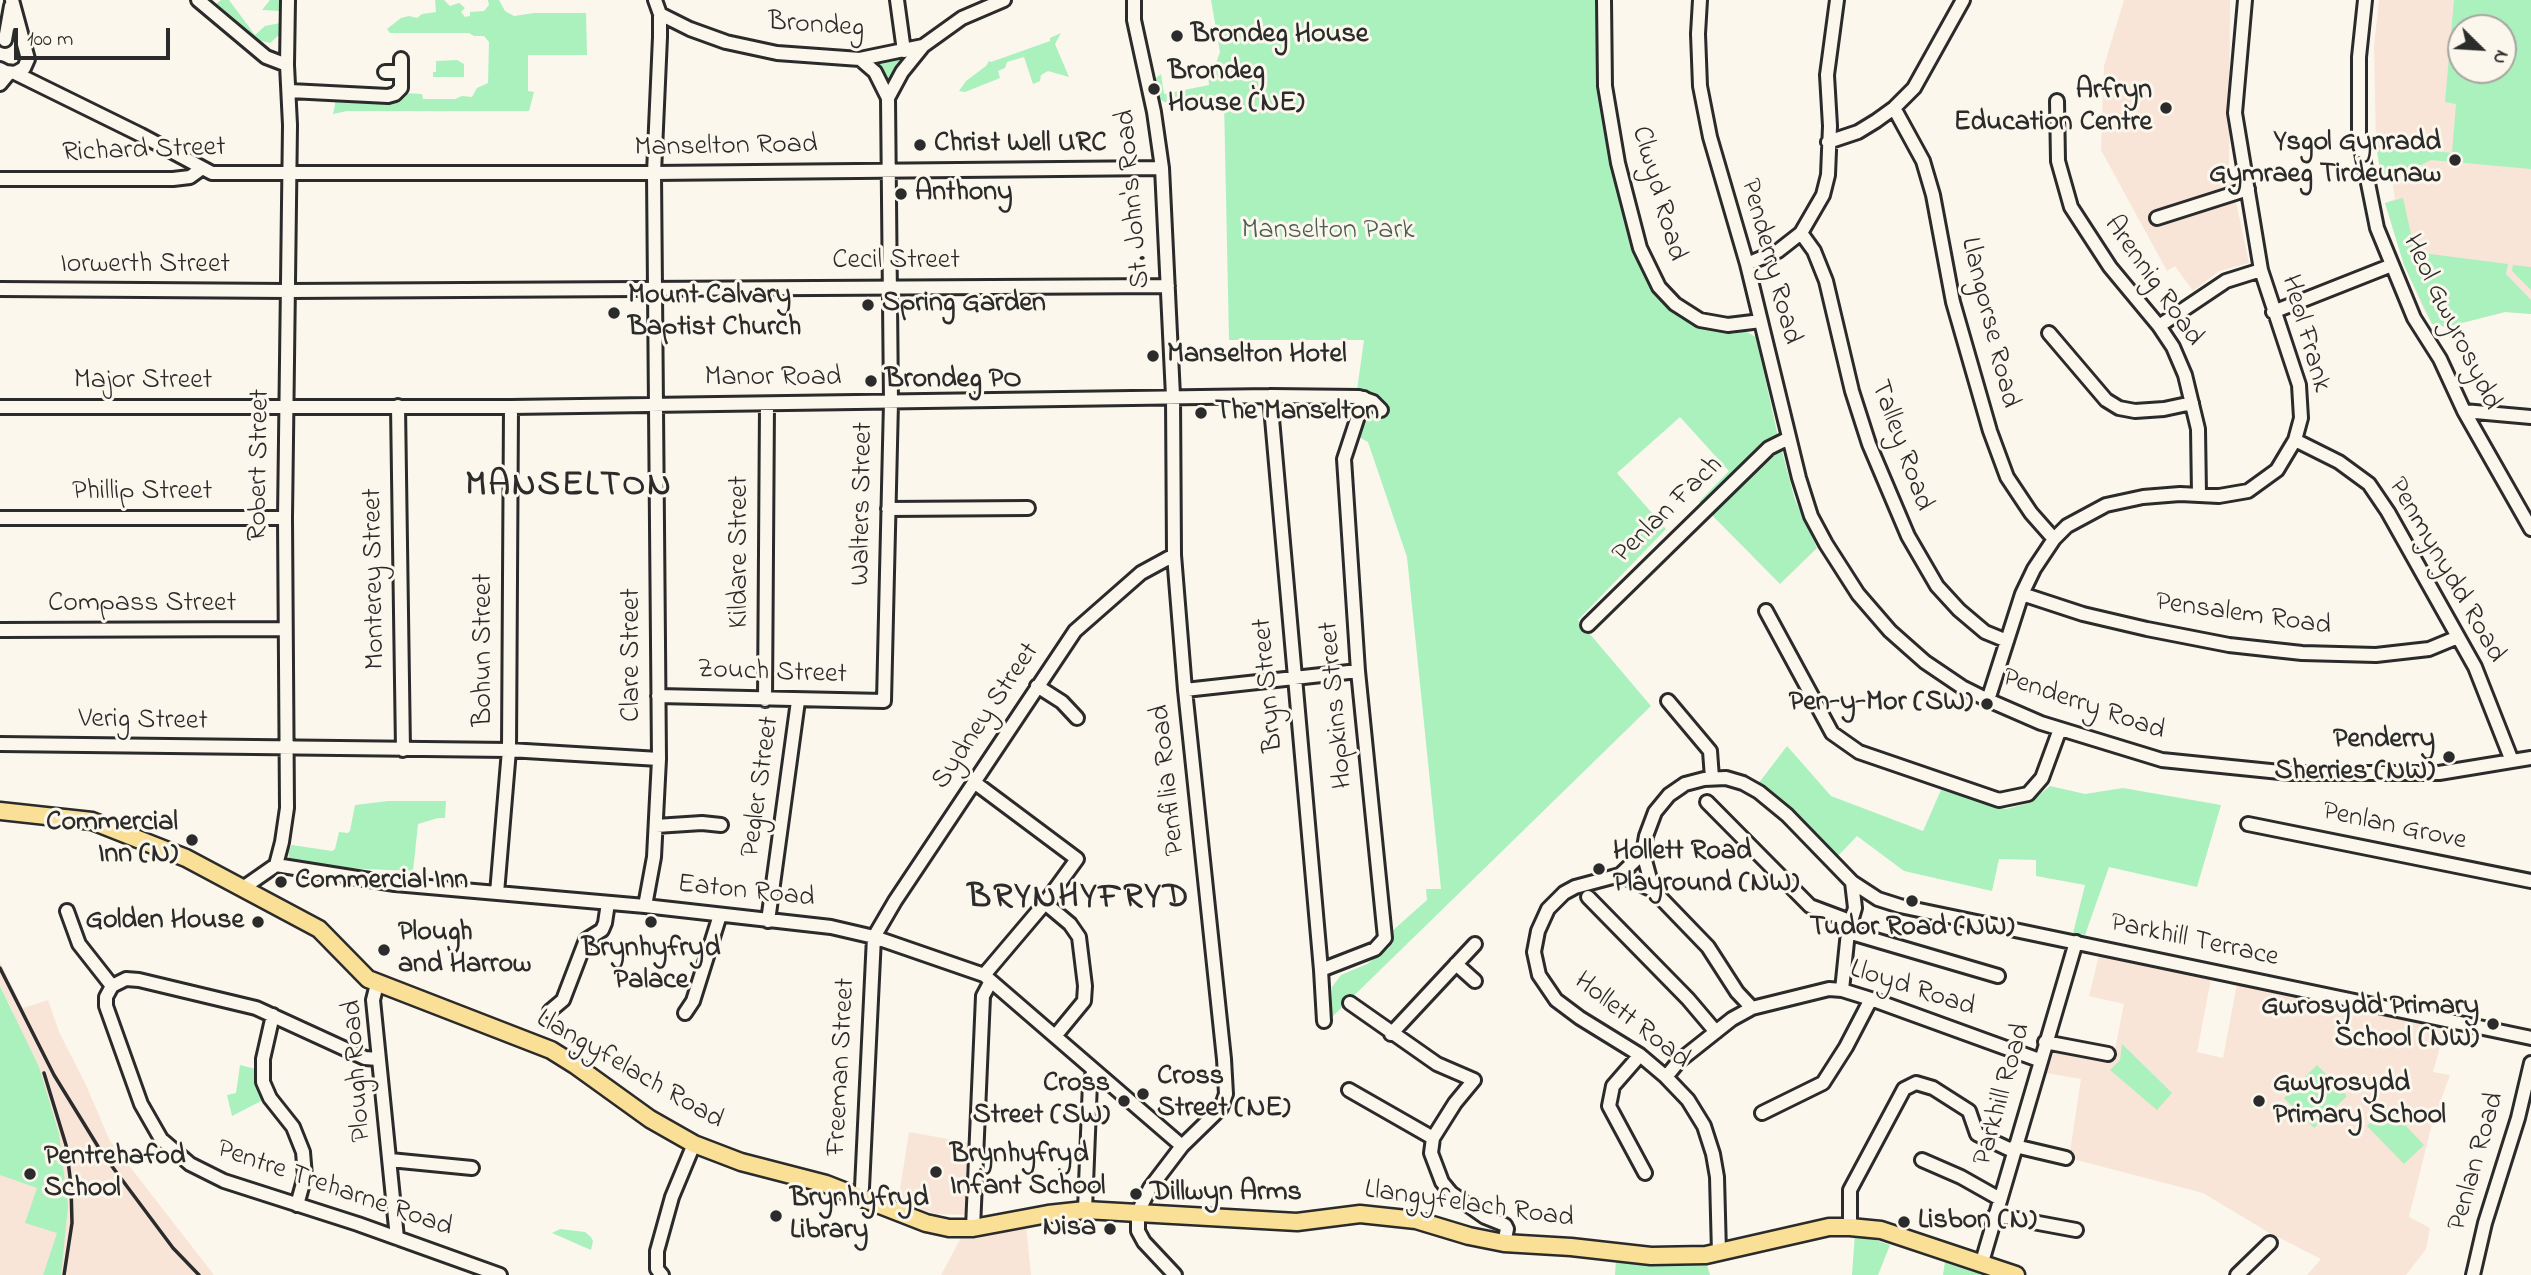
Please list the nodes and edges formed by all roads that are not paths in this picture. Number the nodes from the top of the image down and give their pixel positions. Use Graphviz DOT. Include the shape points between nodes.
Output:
graph roads {
  1 [pos="198,0"];
  2 [pos="288,0"];
  3 [pos="655,0"];
  4 [pos="897,0"];
  5 [pos="1004,0"];
  6 [pos="1133,0"];
  7 [pos="1604,0"];
  8 [pos="1700,0"];
  9 [pos="1837,0"];
  10 [pos="1963,0"];
  11 [pos="2245,0"];
  12 [pos="2365,0"];
  13 [pos="12,1"];
  14 [pos="660,14"];
  15 [pos="3,41"];
  16 [pos="25,45"];
  17 [pos="923,46"];
  18 [pos="904,51"];
  19 [pos="860,59"];
  20 [pos="27,63"];
  21 [pos="287,65"];
  22 [pos="8,71"];
  23 [pos="385,72"];
  24 [pos="0,84"];
  25 [pos="54,91"];
  26 [pos="290,91"];
  27 [pos="888,99"];
  28 [pos="2057,101"];
  29 [pos="1894,108"];
  30 [pos="1828,142"];
  31 [pos="1162,168"];
  32 [pos="201,169"];
  33 [pos="890,170"];
  34 [pos="654,173"];
  35 [pos="290,174"];
  36 [pos="0,178"];
  37 [pos="2248,189"];
  38 [pos="2157,218"];
  39 [pos="1801,233"];
  40 [pos="1747,264"];
  41 [pos="2392,265"];
  42 [pos="2261,270"];
  43 [pos="888,286"];
  44 [pos="1168,286"];
  45 [pos="654,288"];
  46 [pos="0,289"];
  47 [pos="289,291"];
  48 [pos="2273,312"];
  49 [pos="1761,321"];
  50 [pos="2159,326"];
  51 [pos="2049,333"];
  52 [pos="1173,396"];
  53 [pos="1270,396"];
  54 [pos="1364,398"];
  55 [pos="891,402"];
  56 [pos="2192,402"];
  57 [pos="657,403"];
  58 [pos="767,404"];
  59 [pos="286,406"];
  60 [pos="398,406"];
  61 [pos="0,407"];
  62 [pos="510,407"];
  63 [pos="1381,410"];
  64 [pos="2464,411"];
  65 [pos="2531,417"];
  66 [pos="1789,438"];
  67 [pos="2295,440"];
  68 [pos="2199,494"];
  69 [pos="1028,508"];
  70 [pos="888,509"];
  71 [pos="0,518"];
  72 [pos="285,518"];
  73 [pos="2531,530"];
  74 [pos="2054,539"];
  75 [pos="1174,555"];
  76 [pos="2022,594"];
  77 [pos="1766,611"];
  78 [pos="1588,625"];
  79 [pos="0,629"];
  80 [pos="285,629"];
  81 [pos="2458,637"];
  82 [pos="2007,641"];
  83 [pos="1358,671"];
  84 [pos="1293,678"];
  85 [pos="1037,686"];
  86 [pos="1185,690"];
  87 [pos="658,696"];
  88 [pos="765,700"];
  89 [pos="798,701"];
  90 [pos="884,701"];
  91 [pos="1668,701"];
  92 [pos="1988,701"];
  93 [pos="1077,718"];
  94 [pos="2060,729"];
  95 [pos="0,744"];
  96 [pos="286,749"];
  97 [pos="402,750"];
  98 [pos="509,750"];
  99 [pos="2531,758"];
  100 [pos="659,759"];
  101 [pos="2512,761"];
  102 [pos="1712,778"];
  103 [pos="974,782"];
  104 [pos="1707,802"];
  105 [pos="0,811"];
  106 [pos="2248,824"];
  107 [pos="721,825"];
  108 [pos="656,826"];
  109 [pos="1643,853"];
  110 [pos="276,865"];
  111 [pos="1619,876"];
  112 [pos="2531,881"];
  113 [pos="1852,882"];
  114 [pos="243,888"];
  115 [pos="1653,890"];
  116 [pos="498,893"];
  117 [pos="1588,897"];
  118 [pos="1878,899"];
  119 [pos="608,903"];
  120 [pos="1045,903"];
  121 [pos="645,906"];
  122 [pos="1855,908"];
  123 [pos="67,911"];
  124 [pos="720,915"];
  125 [pos="768,921"];
  126 [pos="1849,927"];
  127 [pos="874,937"];
  128 [pos="2076,942"];
  129 [pos="1475,944"];
  130 [pos="1456,964"];
  131 [pos="1321,970"];
  132 [pos="1998,976"];
  133 [pos="987,978"];
  134 [pos="1475,981"];
  135 [pos="377,984"];
  136 [pos="111,986"];
  137 [pos="1842,990"];
  138 [pos="1871,999"];
  139 [pos="1350,1003"];
  140 [pos="1752,1008"];
  141 [pos="550,1011"];
  142 [pos="685,1013"];
  143 [pos="273,1015"];
  144 [pos="1324,1021"];
  145 [pos="1716,1032"];
  146 [pos="1391,1034"];
  147 [pos="1056,1035"];
  148 [pos="2531,1038"];
  149 [pos="2045,1042"];
  150 [pos="2108,1054"];
  151 [pos="1640,1055"];
  152 [pos="378,1059"];
  153 [pos="2039,1060"];
  154 [pos="2531,1063"];
  155 [pos="1094,1070"];
  156 [pos="1666,1077"];
  157 [pos="1349,1090"];
  158 [pos="1762,1113"];
  159 [pos="1433,1138"];
  160 [pos="694,1144"];
  161 [pos="1182,1146"];
  162 [pos="2014,1148"];
  163 [pos="2066,1158"];
  164 [pos="390,1160"];
  165 [pos="1922,1160"];
  166 [pos="472,1168"];
  167 [pos="1645,1173"];
  168 [pos="859,1199"];
  169 [pos="2000,1199"];
  170 [pos="297,1205"];
  171 [pos="1085,1210"];
  172 [pos="1138,1212"];
  173 [pos="1995,1215"];
  174 [pos="2070,1224"];
  175 [pos="1850,1227"];
  176 [pos="973,1228"];
  177 [pos="397,1238"];
  178 [pos="1504,1243"];
  179 [pos="2270,1243"];
  180 [pos="1719,1253"];
  181 [pos="1982,1262"];
  182 [pos="500,1275"];
  183 [pos="662,1275"];
  184 [pos="1175,1275"];
  185 [pos="2015,1275"];
  186 [pos="2236,1275"];
  187 [pos="2473,1275"];
  1 -- 21 [label="street" via="266,57"];
  2 -- 21 [label="street, Robert Street"];
  3 -- 14 [label="street"];
  4 -- 18 [label="street"];
  5 -- 17 [label="street, Brondeg" via="961,18"];
  6 -- 31 [label="street, St. John's Road"];
  7 -- 49 [label="street, Clwyd Road" via="1605,86 1618,163 1640,248 1659,287 1700,320 1728,325"];
  8 -- 40 [label="street, Penderry Road" via="1700,86"];
  9 -- 30 [label="street" via="1827,75"];
  10 -- 29 [label="street" via="1914,88"];
  11 -- 37 [label="street, Heol Frank" via="2235,113"];
  12 -- 41 [label="street, Heol Gwyrosydd" via="2359,57 2359,138 2378,228"];
  13 -- 15 [label="street"];
  13 -- 16 [label="street"];
  14 -- 19 [label="street, Brondeg" via="690,29 777,54"];
  14 -- 34 [label="street, Clare Street"];
  15 -- 16 [label="street" via="18,40"];
  16 -- 20 [label="street"];
  17 -- 18 [label="street, Brondeg"];
  17 -- 27 [label="street"];
  18 -- 19 [label="street, Brondeg"];
  19 -- 27 [label="street, Walters Street" via="875,72"];
  20 -- 22 [label="street" via="21,70"];
  20 -- 25 [label="street"];
  21 -- 26 [label="street, Robert Street"];
  22 -- 24 [label="street"];
  22 -- 25 [label="street"];
  23 -- 26 [label="street" via="401,66 401,88 396,94"];
  25 -- 32 [label="street"];
  26 -- 35 [label="street, Robert Street"];
  27 -- 33 [label="street, Walters Street"];
  28 -- 50 [label="street, Arennig Road" via="2058,161 2071,207 2109,267"];
  29 -- 30 [label="street" via="1858,132"];
  29 -- 74 [label="street, Llangorse Road" via="1923,162 1933,195 1953,302 1990,432 2007,477"];
  30 -- 39 [label="street" via="1824,195"];
  31 -- 33 [label="street, Manselton Road"];
  31 -- 44 [label="street, St. John's Road"];
  32 -- 35 [label="street, Richard Street"];
  32 -- 36 [label="street, Richard Street" via="190,177 173,179"];
  33 -- 34 [label="street, Manselton Road"];
  33 -- 43 [label="street, Walters Street"];
  34 -- 35 [label="street, Manselton Road"];
  34 -- 45 [label="street, Clare Street"];
  35 -- 47 [label="street, Robert Street"];
  37 -- 38 [label="street"];
  37 -- 42 [label="street, Heol Frank"];
  39 -- 40 [label="street" via="1778,251"];
  39 -- 82 [label="street, Talley Road" via="1815,251 1826,281 1864,431 1908,536 1944,594 1985,632"];
  40 -- 49 [label="street, Penderry Road"];
  41 -- 48 [label="street"];
  41 -- 64 [label="street, Heol Gwyrosydd" via="2414,318"];
  42 -- 48 [label="street, Heol Frank"];
  42 -- 50 [label="street" via="2226,281"];
  43 -- 44 [label="street, Cecil Street"];
  43 -- 45 [label="street, Cecil Street"];
  43 -- 55 [label="street, Walters Street"];
  44 -- 52 [label="street, St. John's Road"];
  45 -- 47 [label="street, Cecil Street"];
  45 -- 57 [label="street, Clare Street"];
  46 -- 47 [label="street, Iorwerth Street"];
  47 -- 59 [label="street, Robert Street"];
  48 -- 67 [label="street, Heol Frank" via="2299,385 2301,418"];
  49 -- 66 [label="street, Penderry Road"];
  50 -- 56 [label="street, Arennig Road" via="2173,347"];
  51 -- 56 [label="street" via="2106,400 2119,408 2164,409"];
  52 -- 53 [label="street, Manor Road"];
  52 -- 55 [label="street, Manor Road"];
  52 -- 75 [label="street, Penfilia Road"];
  53 -- 54 [label="street, Manor Road"];
  53 -- 84 [label="street, Bryn Street"];
  54 -- 63 [label="street"];
  54 -- 83 [label="street, Hopkins Street" via="1344,459"];
  55 -- 58 [label="street, Manor Road"];
  55 -- 70 [label="street, Walters Street"];
  56 -- 68 [label="street, Arennig Road" via="2198,429"];
  57 -- 58 [label="street, Manor Road"];
  57 -- 62 [label="street, Manor Road"];
  57 -- 87 [label="street, Clare Street"];
  58 -- 88 [label="street, Kildare Street"];
  59 -- 60 [label="street, Manor Road"];
  59 -- 61 [label="street, Major Street"];
  59 -- 72 [label="street, Robert Street"];
  60 -- 62 [label="street, Manor Road"];
  60 -- 97 [label="street, Monterey Street"];
  62 -- 98 [label="street, Bohun Street"];
  64 -- 65 [label="street"];
  64 -- 73 [label="street, Heol Gwyrosydd"];
  66 -- 78 [label="street, Penlan Fach" via="1769,448"];
  66 -- 92 [label="street, Penderry Road" via="1811,516 1858,594 1925,662"];
  67 -- 68 [label="street, Heol Frank" via="2277,470 2248,491"];
  67 -- 81 [label="street, Penmynydd Road" via="2339,462 2369,484"];
  68 -- 74 [label="street, Heol Frank" via="2143,497 2106,505 2067,526"];
  69 -- 70 [label="street"];
  70 -- 90 [label="street, Walters Street"];
  71 -- 72 [label="street, Phillip Street"];
  72 -- 80 [label="street, Robert Street"];
  74 -- 76 [label="street, Heol Frank"];
  75 -- 85 [label="street, Sydney Street" via="1141,573 1075,631"];
  75 -- 86 [label="street, Penfilia Road"];
  76 -- 81 [label="street, Pensalem Road" via="2147,629 2290,652 2376,655 2430,649"];
  76 -- 82 [label="street, Heol Frank"];
  77 -- 94 [label="street" via="1832,733 1859,752 1999,800 2028,794 2042,778"];
  79 -- 80 [label="street, Compass Street"];
  80 -- 96 [label="street, Robert Street"];
  81 -- 101 [label="street, Penmynydd Road" via="2475,667"];
  82 -- 92 [label="street, Heol Frank"];
  83 -- 84 [label="street"];
  83 -- 131 [label="street, Hopkins Street" via="1385,938 1375,949"];
  84 -- 86 [label="street"];
  84 -- 131 [label="street, Bryn Street"];
  85 -- 93 [label="street"];
  85 -- 103 [label="street, Sydney Street"];
  86 -- 161 [label="street, Penfilia Road" via="1226,1094 1221,1108"];
  87 -- 88 [label="street, Zouch Street"];
  87 -- 100 [label="street, Clare Street"];
  88 -- 89 [label="street, Zouch Street"];
  89 -- 90 [label="street, Zouch Street"];
  89 -- 125 [label="street, Pegler Street"];
  91 -- 102 [label="street" via="1710,751"];
  92 -- 94 [label="street, Penderry Road"];
  94 -- 101 [label="street, Penderry Road" via="2162,760 2290,773 2439,773"];
  95 -- 96 [label="street, Verig Street"];
  96 -- 97 [label="street, Verig Street"];
  96 -- 110 [label="street, Robert Street" via="287,808"];
  97 -- 98 [label="street, Verig Street"];
  98 -- 100 [label="street, Verig Street"];
  98 -- 116 [label="street, Bohun Street"];
  99 -- 101 [label="street, Penderry Road"];
  100 -- 108 [label="street, Clare Street"];
  102 -- 109 [label="street" via="1685,784 1670,795 1655,812"];
  102 -- 113 [label="street" via="1744,783 1759,792"];
  103 -- 120 [label="street" via="1077,859"];
  103 -- 127 [label="street, Sydney Street"];
  104 -- 126 [label="street" via="1810,906"];
  105 -- 114 [label="main road, Llangyfelach Road" via="108,826"];
  106 -- 112 [label="street, Penlan Grove"];
  107 -- 108 [label="street"];
  108 -- 121 [label="street, Clare Street"];
  109 -- 111 [label="street, Hollett Road"];
  109 -- 115 [label="street"];
  110 -- 114 [label="street"];
  110 -- 116 [label="street, Eaton Road" via="395,884"];
  111 -- 115 [label="street"];
  111 -- 151 [label="street, Hollett Road" via="1564,893 1548,909 1534,952 1539,975 1556,1000"];
  113 -- 118 [label="street, Parkhill Terrace"];
  113 -- 122 [label="street"];
  114 -- 135 [label="main road, Llangyfelach Road" via="318,929 359,973"];
  115 -- 140 [label="street" via="1708,947"];
  116 -- 119 [label="street, Eaton Road"];
  117 -- 145 [label="street, Hollett Road" via="1602,904"];
  118 -- 122 [label="street"];
  118 -- 128 [label="street, Parkhill Terrace"];
  119 -- 121 [label="street, Eaton Road"];
  119 -- 141 [label="street" via="605,923 586,940 567,1005"];
  120 -- 133 [label="street"];
  120 -- 147 [label="street" via="1070,923 1079,937 1085,986 1084,1001"];
  121 -- 124 [label="street, Eaton Road"];
  122 -- 126 [label="street"];
  123 -- 136 [label="street" via="74,945"];
  124 -- 125 [label="street, Eaton Road"];
  124 -- 142 [label="street" via="693,1002"];
  125 -- 127 [label="street, Eaton Road"];
  126 -- 132 [label="street"];
  126 -- 137 [label="street"];
  127 -- 133 [label="street, Eaton Road"];
  127 -- 168 [label="street, Freeman Street"];
  128 -- 148 [label="street, Parkhill Terrace"];
  128 -- 149 [label="street, Parkhill Road"];
  129 -- 130 [label="street"];
  130 -- 134 [label="street"];
  130 -- 146 [label="street"];
  131 -- 144 [label="street, Bryn Street"];
  133 -- 147 [label="street, Eaton Road"];
  133 -- 176 [label="street"];
  135 -- 152 [label="street, Plough Road" via="373,1000"];
  135 -- 160 [label="main road, Llangyfelach Road" via="551,1051"];
  136 -- 143 [label="street" via="126,979 139,980"];
  136 -- 170 [label="street, Pentre Treharne Road" via="106,1006 141,1104 161,1139 205,1173"];
  137 -- 138 [label="street, Lloyd Road"];
  137 -- 140 [label="street, Lloyd Road" via="1820,990"];
  138 -- 153 [label="street, Lloyd Road"];
  138 -- 158 [label="street" via="1823,1083"];
  139 -- 146 [label="street"];
  140 -- 145 [label="street, Lloyd Road"];
  143 -- 152 [label="street" via="365,1058"];
  143 -- 170 [label="street" via="263,1082 293,1127 303,1152 305,1176"];
  145 -- 156 [label="street, Lloyd Road"];
  146 -- 159 [label="street" via="1437,1064 1475,1080"];
  147 -- 155 [label="street, Eaton Road"];
  149 -- 150 [label="street"];
  149 -- 153 [label="street, Parkhill Road"];
  151 -- 156 [label="street, Hollett Road"];
  151 -- 167 [label="street" via="1613,1086 1609,1106"];
  152 -- 164 [label="street, Plough Road"];
  153 -- 162 [label="street, Parkhill Road"];
  154 -- 187 [label="street, Penlan Road"];
  155 -- 161 [label="street, Eaton Road"];
  155 -- 171 [label="street"];
  156 -- 180 [label="street, Hollett Road" via="1704,1126 1713,1154"];
  157 -- 159 [label="street"];
  159 -- 178 [label="street" via="1431,1153 1442,1182 1485,1217 1505,1225"];
  160 -- 168 [label="main road, Llangyfelach Road" via="741,1162 826,1184"];
  160 -- 183 [label="street" via="657,1251 657,1269"];
  161 -- 172 [label="street, Penfilia Road"];
  162 -- 163 [label="street"];
  162 -- 169 [label="street, Parkhill Road"];
  162 -- 175 [label="street" via="1977,1134 1969,1111 1933,1088 1916,1083 1904,1090 1850,1190"];
  164 -- 166 [label="street"];
  164 -- 177 [label="street, Plough Road"];
  165 -- 169 [label="street" via="1939,1161"];
  168 -- 176 [label="main road, Llangyfelach Road" via="926,1223"];
  169 -- 173 [label="street, Parkhill Road"];
  170 -- 177 [label="street, Pentre Treharne Road"];
  171 -- 172 [label="main road, Llangyfelach Road"];
  171 -- 176 [label="main road, Llangyfelach Road"];
  172 -- 178 [label="main road, Llangyfelach Road" via="1297,1222 1360,1214 1416,1220"];
  172 -- 184 [label="street" via="1138,1231 1144,1242"];
  173 -- 174 [label="street"];
  173 -- 181 [label="street, Parkhill Road"];
  175 -- 180 [label="main road, Llangyfelach Road" via="1829,1227"];
  175 -- 181 [label="main road, Llangyfelach Road" via="1881,1230"];
  177 -- 182 [label="street, Pentre Treharne Road"];
  178 -- 180 [label="main road, Llangyfelach Road" via="1651,1256"];
  179 -- 186 [label="street"];
  181 -- 185 [label="main road, Llangyfelach Road"];
}
